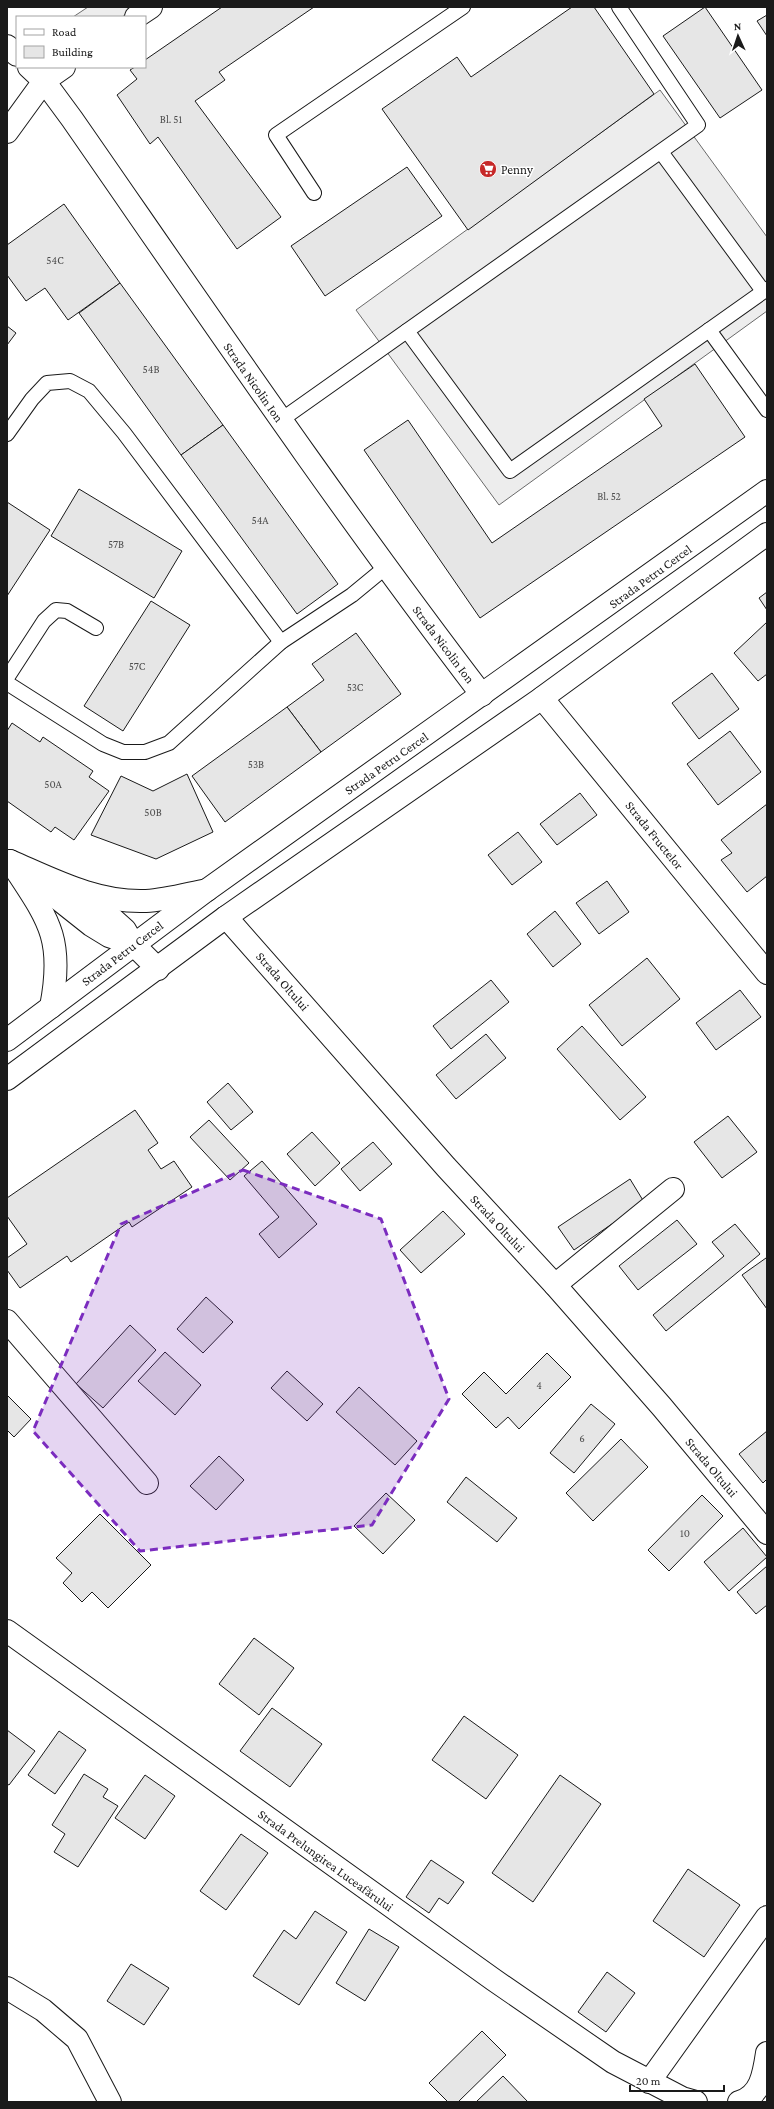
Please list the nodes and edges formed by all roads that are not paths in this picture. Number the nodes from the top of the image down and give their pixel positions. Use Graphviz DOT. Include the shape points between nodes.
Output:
graph roads {
  1 [pos="151,7"];
  2 [pos="463,7"];
  3 [pos="619,7"];
  4 [pos="138,16"];
  5 [pos="7,46"];
  6 [pos="16,54"];
  7 [pos="60,68"];
  8 [pos="37,74"];
  9 [pos="7,132"];
  10 [pos="661,152"];
  11 [pos="314,193"];
  12 [pos="765,290"];
  13 [pos="709,330"];
  14 [pos="407,331"];
  15 [pos="767,410"];
  16 [pos="281,420"];
  17 [pos="7,434"];
  18 [pos="767,491"];
  19 [pos="767,534"];
  20 [pos="386,567"];
  21 [pos="96,628"];
  22 [pos="281,642"];
  23 [pos="7,678"];
  24 [pos="7,684"];
  25 [pos="482,695"];
  26 [pos="542,698"];
  27 [pos="8,860"];
  28 [pos="207,890"];
  29 [pos="84,893"];
  30 [pos="226,917"];
  31 [pos="133,944"];
  32 [pos="158,968"];
  33 [pos="767,973"];
  34 [pos="51,1007"];
  35 [pos="7,1040"];
  36 [pos="7,1079"];
  37 [pos="673,1189"];
  38 [pos="555,1285"];
  39 [pos="7,1321"];
  40 [pos="147,1483"];
  41 [pos="767,1532"];
  42 [pos="7,1631"];
  43 [pos="767,1917"];
  44 [pos="7,1988"];
  45 [pos="767,2053"];
  46 [pos="648,2082"];
  47 [pos="110,2102"];
  48 [pos="696,2102"];
  49 [pos="739,2102"];
  1 -- 4 [label="street"];
  2 -- 11 [label="lane" via="276,135"];
  3 -- 10 [label="lane" via="698,125"];
  5 -- 6 [label="street"];
  7 -- 8 [label="street"];
  8 -- 9 [label="street"];
  8 -- 16 [label="street, Strada Nicolin Ion"];
  10 -- 12 [label="lane"];
  10 -- 14 [label="lane"];
  12 -- 13 [label="lane"];
  13 -- 14 [label="lane" via="510,471"];
  13 -- 15 [label="lane"];
  14 -- 16 [label="lane"];
  16 -- 20 [label="street, Strada Nicolin Ion"];
  17 -- 22 [label="lane" via="47,383 70,382 89,391 124,433"];
  18 -- 25 [label="street, Strada Petru Cercel"];
  19 -- 26 [label="street"];
  20 -- 22 [label="lane" via="352,595"];
  20 -- 25 [label="street, Strada Nicolin Ion"];
  21 -- 23 [label="lane" via="68,611 56,610 44,621"];
  22 -- 24 [label="lane" via="169,743 145,752 123,752 103,744"];
  25 -- 28 [label="street, Strada Petru Cercel"];
  26 -- 30 [label="street"];
  26 -- 33 [label="street, Strada Fructelor"];
  27 -- 29 [label="street"];
  27 -- 31 [label="street" via="91,925 109,936"];
  27 -- 34 [label="street" via="43,911 52,934 57,957"];
  28 -- 29 [label="street" via="147,901"];
  28 -- 31 [label="street, Strada Petru Cercel"];
  29 -- 31 [label="street" via="125,930"];
  30 -- 32 [label="street"];
  30 -- 38 [label="street, Strada Oltului" via="446,1167"];
  31 -- 32 [label="street"];
  31 -- 34 [label="street, Strada Petru Cercel"];
  32 -- 36 [label="street"];
  34 -- 35 [label="street, Strada Petru Cercel"];
  37 -- 38 [label="street"];
  38 -- 41 [label="street, Strada Oltului"];
  39 -- 40 [label="street"];
  42 -- 46 [label="street, Strada Prelungirea Luceafărului" via="494,1980 613,2062"];
  43 -- 46 [label="street"];
  44 -- 47 [label="street" via="43,2010 77,2039"];
  45 -- 49 [label="street" via="758,2088 748,2100"];
  46 -- 48 [label="street, Strada Prelungirea Luceafărului"];
}
